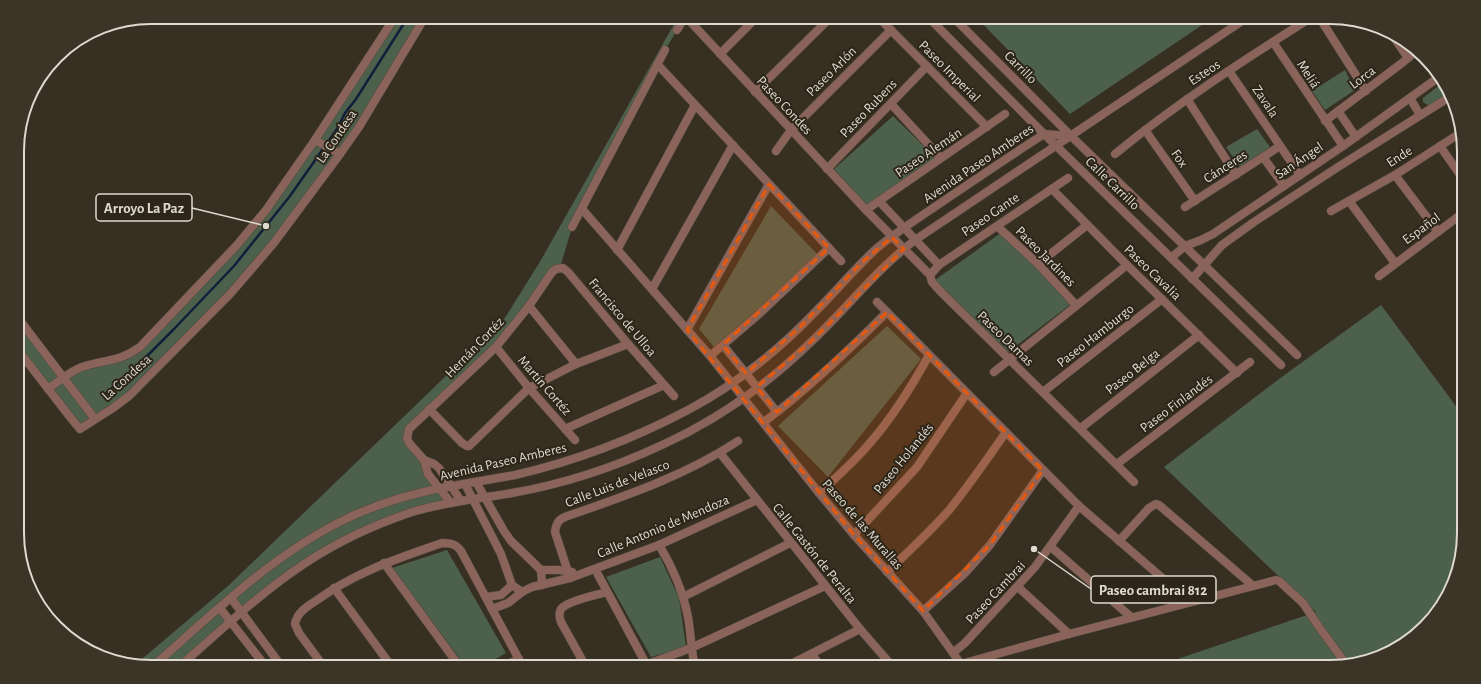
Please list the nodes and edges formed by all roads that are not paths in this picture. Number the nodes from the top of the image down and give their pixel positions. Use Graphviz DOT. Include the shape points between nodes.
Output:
graph roads {
  1 [pos="391,24"];
  2 [pos="421,24"];
  3 [pos="681,24"];
  4 [pos="692,24"];
  5 [pos="749,24"];
  6 [pos="824,24"];
  7 [pos="885,24"];
  8 [pos="935,24"];
  9 [pos="960,24"];
  10 [pos="1238,24"];
  11 [pos="1301,24"];
  12 [pos="1323,24"];
  13 [pos="677,30"];
  14 [pos="891,30"];
  15 [pos="1273,42"];
  16 [pos="665,50"];
  17 [pos="720,54"];
  18 [pos="1411,55"];
  19 [pos="658,65"];
  20 [pos="927,66"];
  21 [pos="1230,71"];
  22 [pos="1435,80"];
  23 [pos="1366,91"];
  24 [pos="756,92"];
  25 [pos="1410,98"];
  26 [pos="1187,99"];
  27 [pos="1445,100"];
  28 [pos="890,104"];
  29 [pos="695,105"];
  30 [pos="1338,111"];
  31 [pos="1005,114"];
  32 [pos="1420,115"];
  33 [pos="1325,121"];
  34 [pos="987,126"];
  35 [pos="790,130"];
  36 [pos="1145,130"];
  37 [pos="1044,134"];
  38 [pos="1071,136"];
  39 [pos="1456,136"];
  40 [pos="1356,137"];
  41 [pos="318,142"];
  42 [pos="733,145"];
  43 [pos="1056,146"];
  44 [pos="1280,146"];
  45 [pos="1342,146"];
  46 [pos="1440,146"];
  47 [pos="776,151"];
  48 [pos="337,153"];
  49 [pos="1115,154"];
  50 [pos="1263,157"];
  51 [pos="941,158"];
  52 [pos="827,169"];
  53 [pos="1457,171"];
  54 [pos="1236,175"];
  55 [pos="1300,175"];
  56 [pos="1395,175"];
  57 [pos="1068,178"];
  58 [pos="769,184"];
  59 [pos="1284,186"];
  60 [pos="1052,189"];
  61 [pos="878,201"];
  62 [pos="1195,201"];
  63 [pos="1350,201"];
  64 [pos="1185,207"];
  65 [pos="582,209"];
  66 [pos="866,210"];
  67 [pos="1246,211"];
  68 [pos="1331,211"];
  69 [pos="1457,218"];
  70 [pos="1254,222"];
  71 [pos="1086,225"];
  72 [pos="997,226"];
  73 [pos="572,227"];
  74 [pos="904,228"];
  75 [pos="1438,232"];
  76 [pos="892,237"];
  77 [pos="915,240"];
  78 [pos="1185,246"];
  79 [pos="829,248"];
  80 [pos="904,249"];
  81 [pos="617,250"];
  82 [pos="1171,258"];
  83 [pos="841,261"];
  84 [pos="1395,263"];
  85 [pos="1038,264"];
  86 [pos="939,265"];
  87 [pos="1127,265"];
  88 [pos="1205,266"];
  89 [pos="560,268"];
  90 [pos="930,275"];
  91 [pos="1379,276"];
  92 [pos="1192,279"];
  93 [pos="652,290"];
  94 [pos="1162,299"];
  95 [pos="877,302"];
  96 [pos="1076,305"];
  97 [pos="529,306"];
  98 [pos="887,312"];
  99 [pos="24,326"];
  100 [pos="687,330"];
  101 [pos="1199,335"];
  102 [pos="628,344"];
  103 [pos="724,345"];
  104 [pos="496,347"];
  105 [pos="929,355"];
  106 [pos="1297,355"];
  107 [pos="710,356"];
  108 [pos="24,358"];
  109 [pos="1008,359"];
  110 [pos="1250,362"];
  111 [pos="576,364"];
  112 [pos="1281,365"];
  113 [pos="994,372"];
  114 [pos="746,373"];
  115 [pos="1237,373"];
  116 [pos="64,378"];
  117 [pos="732,383"];
  118 [pos="664,386"];
  119 [pos="757,387"];
  120 [pos="529,388"];
  121 [pos="48,389"];
  122 [pos="1043,392"];
  123 [pos="967,393"];
  124 [pos="674,396"];
  125 [pos="743,397"];
  126 [pos="429,409"];
  127 [pos="777,412"];
  128 [pos="95,418"];
  129 [pos="764,422"];
  130 [pos="1080,428"];
  131 [pos="565,429"];
  132 [pos="1006,432"];
  133 [pos="574,440"];
  134 [pos="738,441"];
  135 [pos="720,454"];
  136 [pos="424,460"];
  137 [pos="1118,464"];
  138 [pos="1043,470"];
  139 [pos="476,482"];
  140 [pos="1134,482"];
  141 [pos="465,484"];
  142 [pos="451,486"];
  143 [pos="439,488"];
  144 [pos="819,493"];
  145 [pos="485,497"];
  146 [pos="473,499"];
  147 [pos="756,500"];
  148 [pos="461,501"];
  149 [pos="451,503"];
  150 [pos="1079,506"];
  151 [pos="854,535"];
  152 [pos="1119,541"];
  153 [pos="790,543"];
  154 [pos="659,545"];
  155 [pos="1051,547"];
  156 [pos="384,563"];
  157 [pos="541,570"];
  158 [pos="595,570"];
  159 [pos="887,572"];
  160 [pos="569,574"];
  161 [pos="542,584"];
  162 [pos="512,585"];
  163 [pos="1252,585"];
  164 [pos="825,586"];
  165 [pos="1018,587"];
  166 [pos="334,588"];
  167 [pos="522,592"];
  168 [pos="607,592"];
  169 [pos="486,597"];
  170 [pos="683,597"];
  171 [pos="231,598"];
  172 [pos="1190,602"];
  173 [pos="220,608"];
  174 [pos="492,609"];
  175 [pos="923,611"];
  176 [pos="242,613"];
  177 [pos="1131,617"];
  178 [pos="231,622"];
  179 [pos="860,629"];
  180 [pos="1069,634"];
  181 [pos="691,648"];
  182 [pos="954,652"];
  183 [pos="811,654"];
  184 [pos="519,659"];
  185 [pos="1343,659"];
  186 [pos="160,660"];
  187 [pos="187,660"];
  188 [pos="261,660"];
  189 [pos="277,660"];
  190 [pos="319,660"];
  191 [pos="387,660"];
  192 [pos="455,660"];
  193 [pos="582,660"];
  194 [pos="641,660"];
  195 [pos="657,660"];
  196 [pos="694,660"];
  197 [pos="799,660"];
  198 [pos="816,660"];
  199 [pos="887,660"];
  200 [pos="959,660"];
  201 [pos="979,660"];
  1 -- 41 [label="street, La Condesa"];
  2 -- 48 [label="street, La Condesa" via="376,99"];
  3 -- 13 [label="street"];
  4 -- 17 [label="street, Paseo Condes"];
  5 -- 17 [label="street"];
  6 -- 24 [label="street"];
  7 -- 14 [label="street, Paseo Imperial"];
  8 -- 37 [label="street, Calle Carrillo"];
  9 -- 38 [label="street, Carrillo"];
  10 -- 38 [label="street"];
  11 -- 15 [label="street, Esteos"];
  12 -- 23 [label="street"];
  14 -- 20 [label="street, Paseo Imperial"];
  14 -- 35 [label="street, Paseo Arlón"];
  15 -- 21 [label="street, Esteos"];
  15 -- 33 [label="street, Meliá"];
  16 -- 19 [label="street"];
  17 -- 24 [label="street, Paseo Condes"];
  18 -- 23 [label="street, Lorca"];
  19 -- 29 [label="street"];
  19 -- 65 [label="street"];
  20 -- 28 [label="street, Paseo Rubens"];
  20 -- 34 [label="street, Paseo Imperial"];
  21 -- 26 [label="street, Esteos"];
  21 -- 44 [label="street, Zavala"];
  22 -- 25 [label="street, San Ángel"];
  23 -- 30 [label="street, Lorca"];
  24 -- 35 [label="street, Paseo Condes"];
  25 -- 32 [label="street"];
  25 -- 40 [label="street, San Ángel"];
  26 -- 36 [label="street, Esteos"];
  26 -- 54 [label="street"];
  27 -- 32 [label="street, San Ángel"];
  28 -- 51 [label="street"];
  28 -- 52 [label="street, Paseo Rubens"];
  29 -- 42 [label="street"];
  29 -- 81 [label="street"];
  30 -- 33 [label="street, Lorca"];
  30 -- 40 [label="street"];
  31 -- 34 [label="street, Paseo Alemán"];
  32 -- 70 [label="street, San Ángel"];
  33 -- 45 [label="street, Meliá"];
  34 -- 51 [label="street, Paseo Alemán"];
  35 -- 47 [label="street, Paseo Arlón"];
  35 -- 52 [label="street, Paseo Condes"];
  36 -- 49 [label="street, Esteos"];
  36 -- 62 [label="street, Fox"];
  37 -- 38 [label="street, Avenida Paseo Amberes"];
  37 -- 43 [label="street, Calle Carrillo"];
  37 -- 74 [label="street, Avenida Paseo Amberes"];
  38 -- 43 [label="street, Avenida Paseo Amberes"];
  38 -- 78 [label="street, Calle Carrillo"];
  39 -- 46 [label="street, Ende"];
  40 -- 45 [label="street, San Ángel"];
  41 -- 48 [label="street"];
  41 -- 116 [label="street, La Condesa" via="237,245 140,347 130,355 82,367"];
  42 -- 58 [label="street"];
  42 -- 93 [label="street"];
  43 -- 77 [label="street, Avenida Paseo Amberes"];
  43 -- 82 [label="street, Calle Carrillo"];
  44 -- 50 [label="street, Cánceres"];
  44 -- 55 [label="street, Zavala"];
  45 -- 55 [label="street, San Ángel"];
  46 -- 53 [label="street"];
  46 -- 56 [label="street, Ende"];
  48 -- 128 [label="street, La Condesa" via="273,244 230,294 129,396"];
  50 -- 54 [label="street, Cánceres"];
  50 -- 59 [label="street"];
  51 -- 61 [label="street, Paseo Alemán"];
  52 -- 66 [label="street, Paseo Condes"];
  54 -- 62 [label="street, Cánceres"];
  55 -- 59 [label="street, San Ángel"];
  56 -- 63 [label="street, Ende"];
  56 -- 75 [label="street"];
  57 -- 60 [label="street, Paseo Gante"];
  58 -- 79 [label="street"];
  58 -- 100 [label="street"];
  59 -- 67 [label="street, San Ángel"];
  60 -- 71 [label="street, Paseo Cavalia"];
  60 -- 72 [label="street, Paseo Gante"];
  61 -- 66 [label="street, Paseo Alemán"];
  61 -- 74 [label="street"];
  62 -- 64 [label="street, Cánceres"];
  63 -- 68 [label="street, Ende"];
  63 -- 84 [label="street"];
  65 -- 73 [label="street"];
  65 -- 81 [label="street, Paseo de las Murallas"];
  66 -- 76 [label="street, Paseo Damas"];
  67 -- 70 [label="street"];
  67 -- 78 [label="street, San Ángel" via="1213,234"];
  69 -- 75 [label="street, Español"];
  70 -- 88 [label="street, San Ángel" via="1222,245"];
  71 -- 85 [label="street"];
  71 -- 87 [label="street, Paseo Cavalia"];
  72 -- 85 [label="street, Paseo Jardines"];
  72 -- 86 [label="street, Paseo Gante"];
  74 -- 76 [label="street, Avenida Paseo Amberes"];
  74 -- 77 [label="street"];
  75 -- 84 [label="street, Español"];
  76 -- 80 [label="street, Paseo Damas"];
  76 -- 114 [label="street, Avenida Paseo Amberes" via="862,262 799,328"];
  77 -- 80 [label="street, Avenida Paseo Amberes"];
  77 -- 86 [label="street"];
  78 -- 82 [label="street, San Ángel"];
  78 -- 88 [label="street, Calle Carrillo"];
  79 -- 83 [label="street"];
  79 -- 103 [label="street"];
  80 -- 90 [label="street, Paseo Damas"];
  80 -- 119 [label="street, Avenida Paseo Amberes" via="884,266 798,355"];
  81 -- 93 [label="street, Paseo de las Murallas"];
  82 -- 92 [label="street, Calle Carrillo"];
  84 -- 91 [label="street, Español"];
  85 -- 96 [label="street, Paseo Jardines"];
  86 -- 90 [label="street, Paseo Gante"];
  87 -- 94 [label="street, Paseo Cavalia"];
  87 -- 96 [label="street"];
  88 -- 92 [label="street, San Ángel"];
  88 -- 106 [label="street, Calle Carrillo"];
  89 -- 97 [label="street, Hernán Cortéz" via="549,276"];
  89 -- 102 [label="street, Francisco de Ulloa" via="568,272"];
  90 -- 109 [label="street, Paseo Damas" via="932,282 941,292"];
  92 -- 112 [label="street, Calle Carrillo"];
  93 -- 100 [label="street, Paseo de las Murallas"];
  94 -- 101 [label="street, Paseo Cavalia"];
  94 -- 122 [label="street, Paseo Hamburgo"];
  95 -- 98 [label="street"];
  96 -- 109 [label="street"];
  97 -- 104 [label="street, Hernán Cortéz"];
  97 -- 111 [label="street"];
  98 -- 105 [label="street"];
  98 -- 127 [label="street" via="836,362"];
  99 -- 116 [label="street"];
  100 -- 107 [label="street, Paseo de las Murallas"];
  101 -- 115 [label="street, Paseo Cavalia"];
  101 -- 130 [label="street, Paseo Belga"];
  102 -- 111 [label="street"];
  102 -- 118 [label="street, Francisco de Ulloa"];
  103 -- 107 [label="street"];
  103 -- 114 [label="street"];
  104 -- 120 [label="street, Martín Cortéz"];
  104 -- 126 [label="street, Hernán Cortéz"];
  105 -- 123 [label="street"];
  105 -- 144 [label="street" via="900,404 870,443"];
  107 -- 117 [label="street, Paseo de las Murallas"];
  108 -- 121 [label="street"];
  109 -- 113 [label="street"];
  109 -- 122 [label="street, Paseo Damas"];
  110 -- 115 [label="street, Paseo Finlandés"];
  111 -- 120 [label="street"];
  114 -- 117 [label="street, Avenida Paseo Amberes"];
  114 -- 119 [label="street"];
  115 -- 137 [label="street, Paseo Finlandés"];
  116 -- 121 [label="street, La Condesa"];
  116 -- 128 [label="street"];
  117 -- 125 [label="street, Paseo de las Murallas"];
  117 -- 139 [label="street, Avenida Paseo Amberes" via="689,409 607,447 571,460"];
  118 -- 124 [label="street, Francisco de Ulloa"];
  118 -- 131 [label="street"];
  119 -- 125 [label="street, Avenida Paseo Amberes"];
  119 -- 127 [label="street"];
  120 -- 126 [label="street" via="471,445 467,446 462,444"];
  120 -- 131 [label="street, Martín Cortéz"];
  121 -- 128 [label="street, La Condesa" via="80,429"];
  122 -- 130 [label="street, Paseo Damas"];
  123 -- 132 [label="street"];
  123 -- 151 [label="street, Paseo Holandés" via="916,467"];
  125 -- 129 [label="street, Paseo de las Murallas"];
  125 -- 145 [label="street, Avenida Paseo Amberes" via="693,430 627,460 554,484"];
  126 -- 136 [label="street, Hernán Cortéz" via="409,429 407,438"];
  127 -- 129 [label="street"];
  129 -- 144 [label="street, Paseo de las Murallas"];
  130 -- 137 [label="street, Paseo Damas"];
  131 -- 133 [label="street, Martín Cortéz"];
  132 -- 138 [label="street"];
  132 -- 159 [label="street" via="950,508"];
  134 -- 135 [label="street, Calle Luis de Velasco"];
  135 -- 147 [label="street, Calle Gastón de Peralta"];
  135 -- 160 [label="street, Calle Luis de Velasco" via="648,487 560,520 555,532"];
  136 -- 142 [label="street" via="436,466"];
  136 -- 143 [label="street" via="428,474"];
  137 -- 140 [label="street, Paseo Damas"];
  138 -- 150 [label="street"];
  138 -- 175 [label="street" via="990,545 965,573"];
  139 -- 141 [label="street, Avenida Paseo Amberes"];
  139 -- 145 [label="street"];
  141 -- 142 [label="street, Avenida Paseo Amberes"];
  141 -- 146 [label="street"];
  142 -- 143 [label="street, Avenida Paseo Amberes"];
  142 -- 148 [label="street"];
  143 -- 149 [label="street"];
  143 -- 171 [label="street, Avenida Paseo Amberes" via="384,503 324,530 275,563"];
  144 -- 151 [label="street, Paseo de las Murallas"];
  145 -- 146 [label="street, Avenida Paseo Amberes"];
  145 -- 157 [label="street" via="511,541"];
  146 -- 148 [label="street, Avenida Paseo Amberes"];
  146 -- 162 [label="street" via="501,554"];
  147 -- 153 [label="street, Calle Gastón de Peralta"];
  147 -- 154 [label="street, Calle Antonio de Mendoza"];
  148 -- 149 [label="street, Avenida Paseo Amberes"];
  149 -- 176 [label="street, Avenida Paseo Amberes" via="412,512 344,540 307,562"];
  150 -- 152 [label="street"];
  150 -- 155 [label="street, Paseo Cambrai"];
  151 -- 159 [label="street, Paseo de las Murallas"];
  152 -- 163 [label="street" via="1149,508 1156,504"];
  152 -- 172 [label="street"];
  153 -- 164 [label="street, Calle Gastón de Peralta"];
  153 -- 170 [label="street"];
  154 -- 158 [label="street, Calle Antonio de Mendoza"];
  154 -- 170 [label="street"];
  155 -- 165 [label="street, Paseo Cambrai"];
  155 -- 177 [label="street"];
  156 -- 166 [label="street"];
  156 -- 169 [label="street" via="442,543 449,543 458,548"];
  156 -- 192 [label="street"];
  157 -- 160 [label="street, Calle Antonio de Mendoza"];
  157 -- 161 [label="street"];
  158 -- 160 [label="street, Calle Antonio de Mendoza"];
  158 -- 168 [label="street"];
  159 -- 175 [label="street, Paseo de las Murallas"];
  160 -- 161 [label="street, Calle Antonio de Mendoza"];
  161 -- 167 [label="street, Calle Antonio de Mendoza"];
  162 -- 167 [label="street"];
  162 -- 169 [label="street" via="501,595"];
  163 -- 172 [label="street"];
  163 -- 185 [label="street" via="1269,580 1279,581 1303,603"];
  164 -- 179 [label="street, Calle Gastón de Peralta"];
  164 -- 181 [label="street"];
  165 -- 180 [label="street"];
  165 -- 182 [label="street, Paseo Cambrai" via="965,644"];
  166 -- 190 [label="street" via="296,619 295,624 299,633"];
  166 -- 191 [label="street"];
  167 -- 174 [label="street, Calle Antonio de Mendoza" via="508,603"];
  168 -- 193 [label="street" via="566,605 560,611 561,622"];
  168 -- 194 [label="street"];
  169 -- 174 [label="street"];
  170 -- 181 [label="street"];
  171 -- 173 [label="street, Avenida Paseo Amberes"];
  171 -- 176 [label="street"];
  172 -- 177 [label="street"];
  173 -- 178 [label="street"];
  173 -- 186 [label="street, Avenida Paseo Amberes"];
  174 -- 184 [label="street"];
  175 -- 182 [label="street, Paseo de las Murallas"];
  176 -- 178 [label="street, Avenida Paseo Amberes"];
  176 -- 189 [label="street"];
  177 -- 180 [label="street"];
  178 -- 187 [label="street, Avenida Paseo Amberes"];
  178 -- 188 [label="street"];
  179 -- 183 [label="street"];
  179 -- 199 [label="street, Calle Gastón de Peralta"];
  180 -- 201 [label="street"];
  181 -- 195 [label="street"];
  181 -- 196 [label="street"];
  182 -- 200 [label="street, Paseo de las Murallas"];
  183 -- 197 [label="street"];
  183 -- 198 [label="street"];
}
